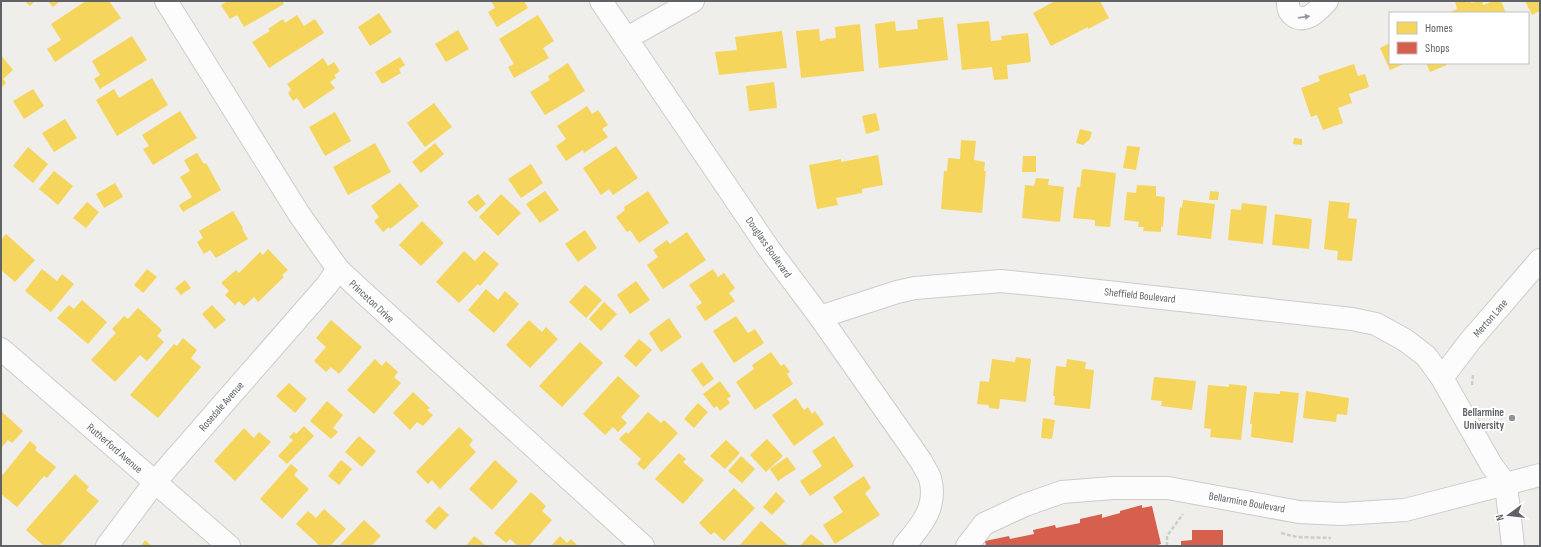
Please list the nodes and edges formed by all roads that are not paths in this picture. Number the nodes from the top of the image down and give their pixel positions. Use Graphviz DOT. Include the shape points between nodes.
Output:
graph roads {
  1 [pos="166,1"];
  2 [pos="601,1"];
  3 [pos="693,1"];
  4 [pos="1288,1"];
  5 [pos="1327,1"];
  6 [pos="626,38"];
  7 [pos="1537,266"];
  8 [pos="338,269"];
  9 [pos="820,317"];
  10 [pos="1,349"];
  11 [pos="1442,378"];
  12 [pos="1540,475"];
  13 [pos="155,482"];
  14 [pos="1506,484"];
  15 [pos="107,546"];
  16 [pos="229,546"];
  17 [pos="643,546"];
  18 [pos="904,546"];
  19 [pos="967,546"];
  20 [pos="1513,546"];
  1 -- 8 [label="street, Princeton Drive" via="298,214"];
  2 -- 6 [label="street, Douglass Boulevard"];
  3 -- 6 [label="street"];
  4 -- 5 [label="street, one-way" via="1290,13 1295,18 1311,16"];
  6 -- 9 [label="street, Douglass Boulevard" via="769,249"];
  7 -- 11 [label="street, Merton Lane" via="1470,341"];
  8 -- 13 [label="street, Rosedale Avenue" via="322,291"];
  8 -- 17 [label="street, Princeton Drive"];
  9 -- 11 [label="street, Sheffield Boulevard" via="915,288 1001,281 1352,319 1376,324 1426,356"];
  9 -- 18 [label="street, Douglass Boulevard" via="930,478 930,510 922,525"];
  10 -- 13 [label="street, Rutherford Avenue"];
  11 -- 14 [label="street, Sheffield Boulevard" via="1492,466"];
  12 -- 14 [label="street, Bellarmine Boulevard"];
  13 -- 15 [label="street, Rosedale Avenue"];
  13 -- 16 [label="street, Rutherford Avenue"];
  14 -- 19 [label="street, Bellarmine Boulevard" via="1405,510 1341,514 1299,512 1168,488 1113,488 1062,492 1025,505 984,524"];
  14 -- 20 [label="street"];
}
